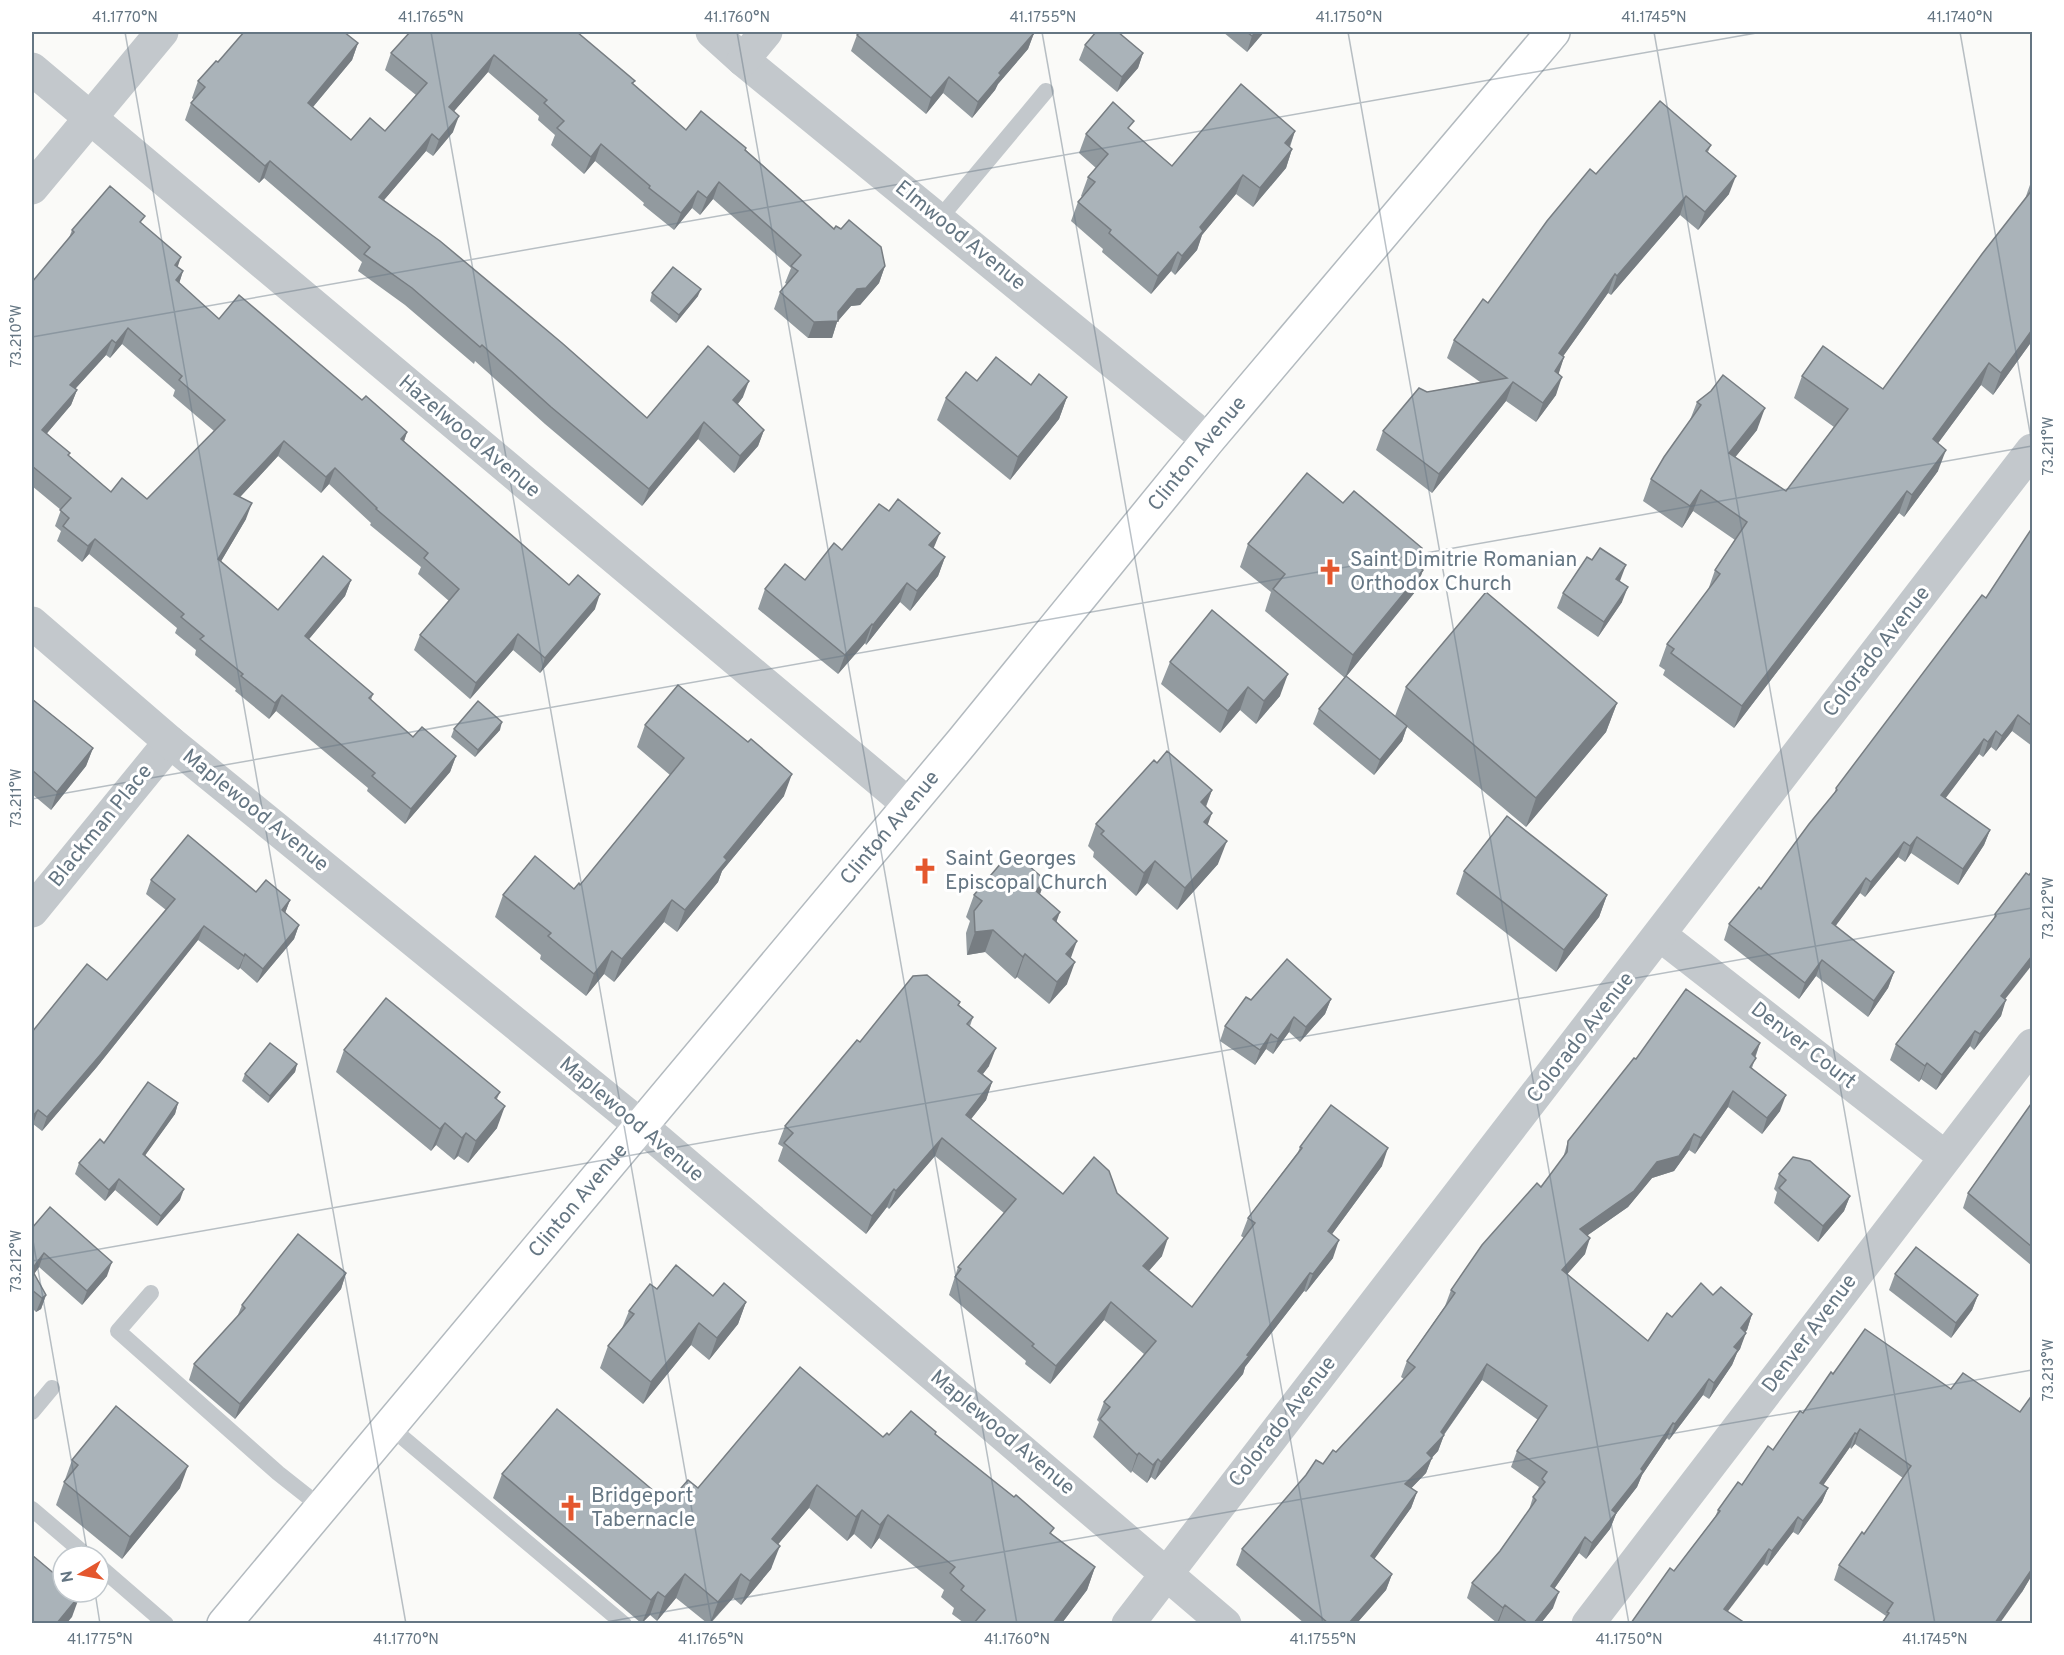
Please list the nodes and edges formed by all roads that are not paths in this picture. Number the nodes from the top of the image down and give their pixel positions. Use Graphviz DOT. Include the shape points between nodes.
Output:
graph roads {
  1 [pos="162,32"];
  2 [pos="712,32"];
  3 [pos="766,32"];
  4 [pos="1553,32"];
  5 [pos="744,60"];
  6 [pos="32,69"];
  7 [pos="1046,91"];
  8 [pos="88,118"];
  9 [pos="32,188"];
  10 [pos="939,219"];
  11 [pos="1208,440"];
  12 [pos="2032,450"];
  13 [pos="32,623"];
  14 [pos="170,742"];
  15 [pos="908,804"];
  16 [pos="32,910"];
  17 [pos="1660,935"];
  18 [pos="2032,1045"];
  19 [pos="640,1125"];
  20 [pos="1945,1157"];
  21 [pos="151,1293"];
  22 [pos="52,1388"];
  23 [pos="32,1412"];
  24 [pos="389,1426"];
  25 [pos="321,1507"];
  26 [pos="32,1509"];
  27 [pos="73,1544"];
  28 [pos="1166,1573"];
  29 [pos="111,1576"];
  30 [pos="166,1623"];
  31 [pos="224,1623"];
  32 [pos="624,1623"];
  33 [pos="1128,1623"];
  34 [pos="1225,1623"];
  35 [pos="1588,1623"];
  1 -- 8 [label="street"];
  2 -- 5 [label="street, Elmwood Avenue"];
  3 -- 5 [label="street"];
  4 -- 11 [label="main road, Clinton Avenue"];
  5 -- 10 [label="street, Elmwood Avenue"];
  6 -- 8 [label="street, Hazelwood Avenue"];
  7 -- 10 [label="lane"];
  8 -- 9 [label="street"];
  8 -- 15 [label="street, Hazelwood Avenue"];
  10 -- 11 [label="street, Elmwood Avenue"];
  11 -- 15 [label="main road, Clinton Avenue"];
  12 -- 17 [label="street, Colorado Avenue"];
  13 -- 14 [label="street, Maplewood Avenue"];
  14 -- 16 [label="street, Blackman Place"];
  14 -- 19 [label="street, Maplewood Avenue"];
  15 -- 19 [label="main road, Clinton Avenue"];
  17 -- 20 [label="street, Denver Court"];
  17 -- 28 [label="street, Colorado Avenue"];
  18 -- 20 [label="street, Denver Avenue"];
  19 -- 24 [label="main road, Clinton Avenue"];
  19 -- 28 [label="street, Maplewood Avenue"];
  20 -- 35 [label="street, Denver Avenue"];
  21 -- 25 [label="lane" via="118,1331"];
  22 -- 23 [label="lane"];
  24 -- 25 [label="main road, Clinton Avenue"];
  24 -- 32 [label="lane"];
  25 -- 31 [label="main road, Clinton Avenue"];
  26 -- 27 [label="lane"];
  28 -- 33 [label="street, Colorado Avenue"];
  28 -- 34 [label="street, Maplewood Avenue"];
  29 -- 30 [label="lane"];
}
